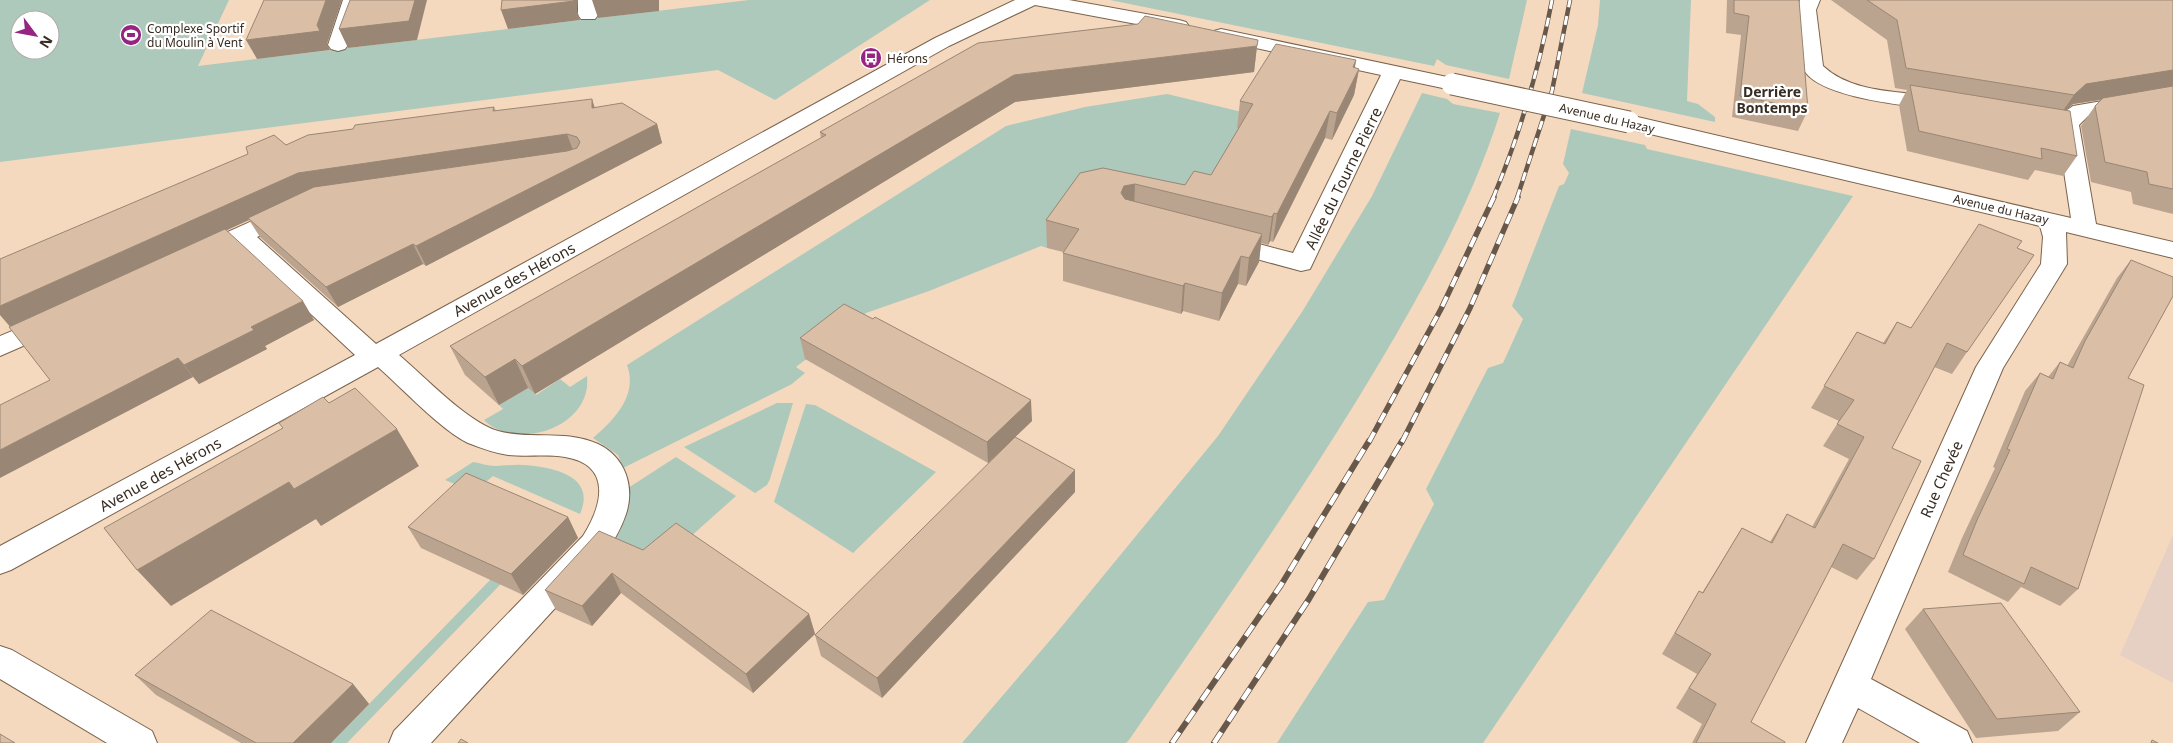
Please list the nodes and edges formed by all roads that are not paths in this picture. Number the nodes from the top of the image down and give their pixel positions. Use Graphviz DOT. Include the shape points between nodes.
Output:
graph roads {
  1 [pos="353,0"];
  2 [pos="1030,0"];
  3 [pos="1038,0"];
  4 [pos="1810,0"];
  5 [pos="338,44"];
  6 [pos="1393,72"];
  7 [pos="2173,95"];
  8 [pos="1962,107"];
  9 [pos="309,203"];
  10 [pos="2051,220"];
  11 [pos="2084,227"];
  12 [pos="240,235"];
  13 [pos="1208,239"];
  14 [pos="2173,250"];
  15 [pos="178,264"];
  16 [pos="71,314"];
  17 [pos="0,347"];
  18 [pos="377,355"];
  19 [pos="0,561"];
  20 [pos="0,661"];
  21 [pos="1851,686"];
  22 [pos="138,743"];
  23 [pos="407,743"];
  24 [pos="1824,743"];
  25 [pos="1954,743"];
  1 -- 5 [label="street"];
  2 -- 18 [label="street, Avenue des Hérons" via="942,42"];
  3 -- 6 [label="street, Avenue du Hazay"];
  4 -- 8 [label="street" via="1806,10 1813,68 1821,76 1856,90"];
  6 -- 10 [label="street, Avenue du Hazay, bridge" via="1629,122"];
  6 -- 13 [label="street, Allée du Tourne Pierre" via="1301,263"];
  7 -- 11 [label="street" via="2081,111 2059,123"];
  9 -- 12 [label="street"];
  10 -- 11 [label="street, Avenue du Hazay"];
  10 -- 21 [label="street, Rue Chevée" via="2055,237 2054,264 1990,367"];
  11 -- 14 [label="street, Avenue du Hazay"];
  12 -- 15 [label="street"];
  12 -- 18 [label="street"];
  16 -- 17 [label="street"];
  18 -- 19 [label="street, Avenue des Hérons"];
  18 -- 23 [label="street" via="477,435 499,442 567,445 583,450 610,468 616,483 610,516 594,545"];
  20 -- 22 [label="street"];
  21 -- 24 [label="street, Rue Chevée"];
  21 -- 25 [label="street"];
}
